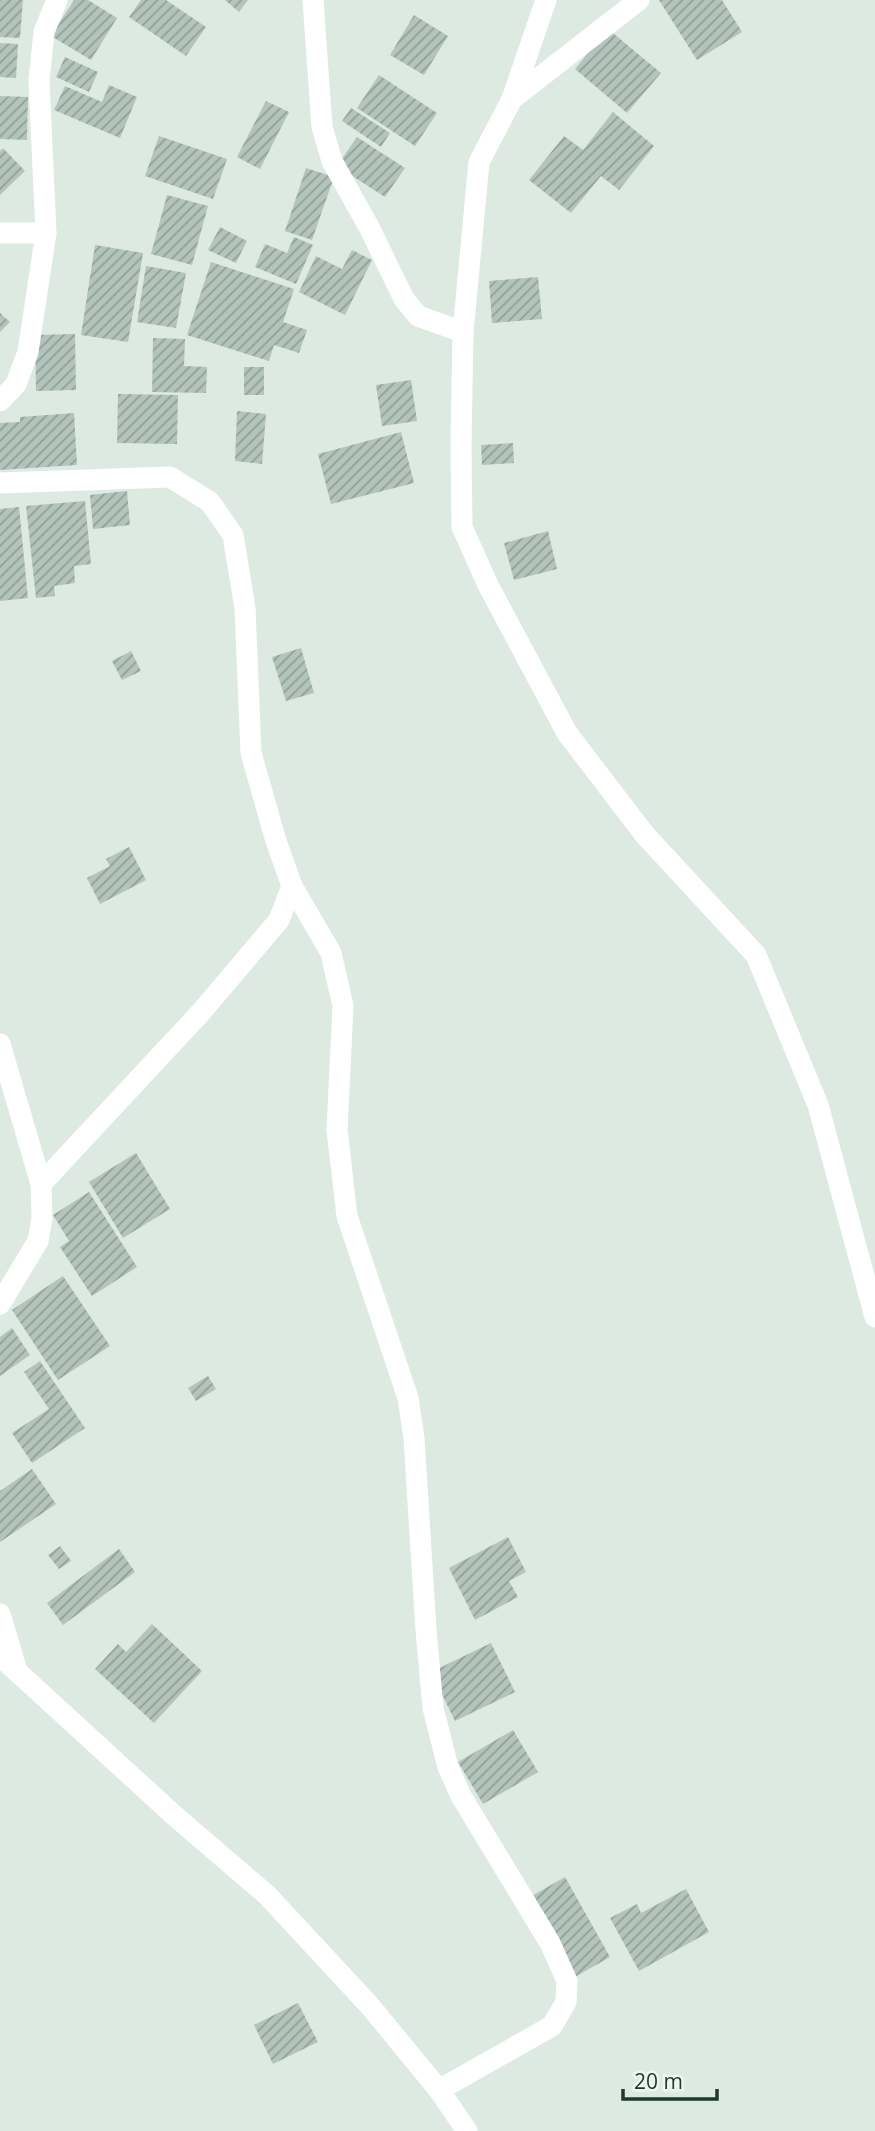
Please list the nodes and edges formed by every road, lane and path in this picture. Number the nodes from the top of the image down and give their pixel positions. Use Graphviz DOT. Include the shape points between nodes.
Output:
graph roads {
  1 [pos="57,0"];
  2 [pos="313,0"];
  3 [pos="546,0"];
  4 [pos="639,0"];
  5 [pos="512,99"];
  6 [pos="0,233"];
  7 [pos="46,233"];
  8 [pos="464,332"];
  9 [pos="0,401"];
  10 [pos="0,483"];
  11 [pos="292,886"];
  12 [pos="0,1044"];
  13 [pos="41,1184"];
  14 [pos="0,1304"];
  15 [pos="875,1317"];
  16 [pos="0,1614"];
  17 [pos="0,1656"];
  18 [pos="17,1673"];
  19 [pos="439,2090"];
  20 [pos="467,2131"];
  1 -- 7 [label="street" via="44,32 39,81"];
  2 -- 8 [label="street" via="322,127 332,161 404,299 418,316"];
  3 -- 5 [label="street"];
  4 -- 5 [label="street"];
  5 -- 8 [label="street" via="479,162"];
  6 -- 7 [label="street"];
  7 -- 9 [label="street" via="28,352 16,384"];
  8 -- 15 [label="street" via="462,527 567,733 645,835 756,955 818,1105"];
  10 -- 11 [label="street" via="170,477 210,502 233,535 245,608 251,752"];
  11 -- 13 [label="street" via="279,920 202,1011"];
  11 -- 19 [label="street" via="331,953 343,1006 337,1130 347,1216 408,1398 433,1708 448,1767 461,1796 550,1943 567,1981 566,2002 552,2026"];
  12 -- 13 [label="street"];
  13 -- 14 [label="street" via="38,1241"];
  16 -- 18 [label="street"];
  17 -- 18 [label="street"];
  18 -- 19 [label="street" via="267,1895 370,2006"];
  19 -- 20 [label="street"];
}
